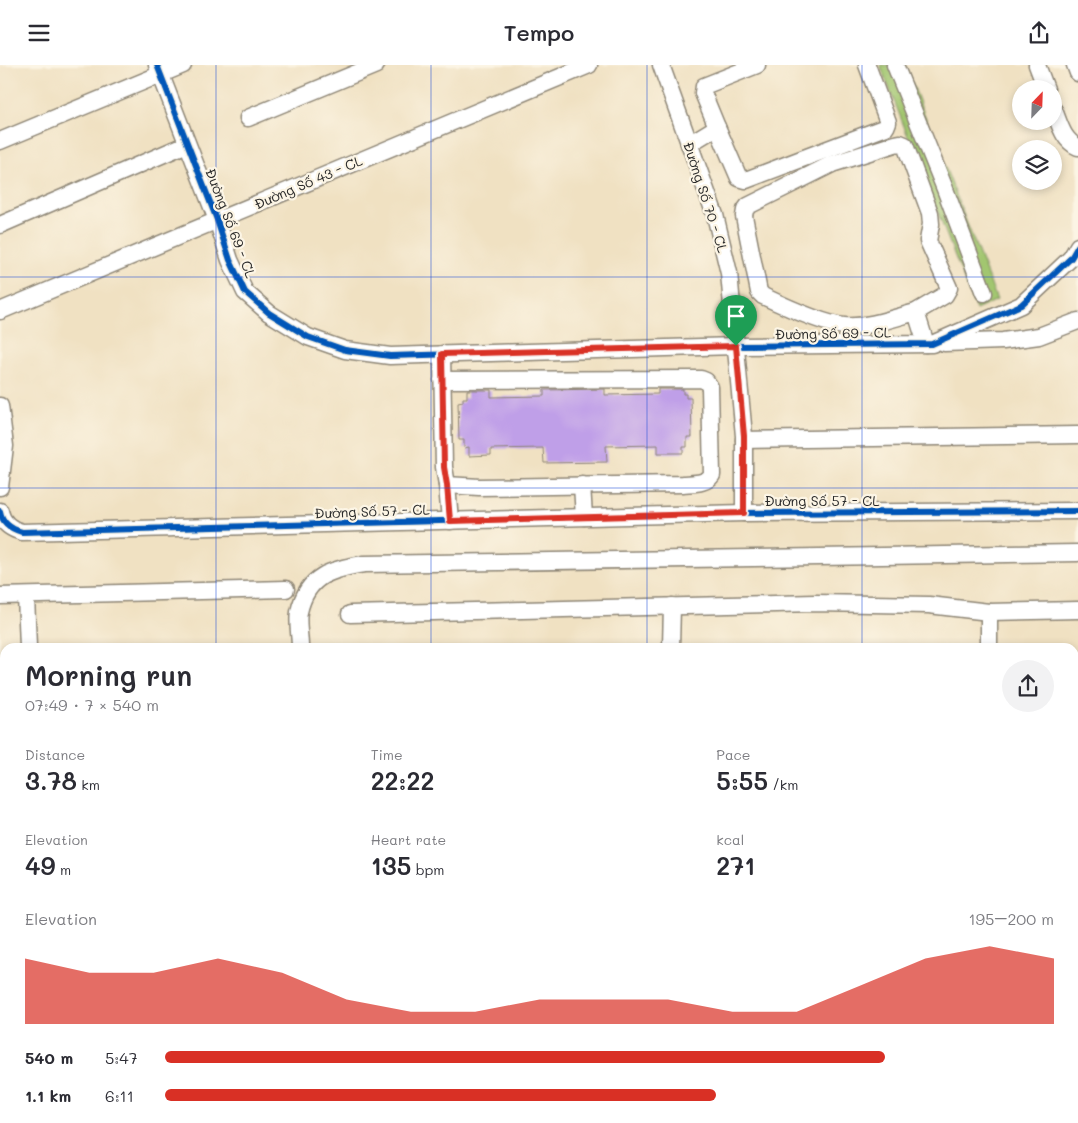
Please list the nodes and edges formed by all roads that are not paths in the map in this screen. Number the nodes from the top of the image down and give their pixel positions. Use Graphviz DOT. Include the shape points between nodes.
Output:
graph roads {
  1 [pos="183,65"];
  2 [pos="376,65"];
  3 [pos="589,65"];
  4 [pos="661,65"];
  5 [pos="757,65"];
  6 [pos="867,65"];
  7 [pos="895,65"];
  8 [pos="1036,65"];
  9 [pos="1075,65"];
  10 [pos="359,68"];
  11 [pos="159,70"];
  12 [pos="1078,73"];
  13 [pos="1042,80"];
  14 [pos="248,118"];
  15 [pos="718,127"];
  16 [pos="1062,130"];
  17 [pos="0,141"];
  18 [pos="187,144"];
  19 [pos="689,144"];
  20 [pos="1078,147"];
  21 [pos="217,220"];
  22 [pos="0,225"];
  23 [pos="1078,246"];
  24 [pos="984,293"];
  25 [pos="0,311"];
  26 [pos="916,312"];
  27 [pos="1078,321"];
  28 [pos="929,344"];
  29 [pos="736,346"];
  30 [pos="442,354"];
  31 [pos="442,380"];
  32 [pos="0,406"];
  33 [pos="1078,435"];
  34 [pos="744,440"];
  35 [pos="447,485"];
  36 [pos="582,485"];
  37 [pos="0,487"];
  38 [pos="1078,511"];
  39 [pos="744,513"];
  40 [pos="1,515"];
  41 [pos="584,517"];
  42 [pos="450,521"];
  43 [pos="1078,553"];
  44 [pos="286,589"];
  45 [pos="0,596"];
  46 [pos="26,596"];
  47 [pos="672,606"];
  48 [pos="1078,610"];
  49 [pos="989,612"];
  50 [pos="350,615"];
  51 [pos="28,643"];
  52 [pos="300,643"];
  53 [pos="672,643"];
  54 [pos="989,643"];
  1 -- 11 [label="street"];
  2 -- 10 [label="street"];
  3 -- 21 [label="street, Đường Số 43 - CL"];
  4 -- 19 [label="street, Đường Số 70 - CL"];
  5 -- 15 [label="street" via="704,86 703,93"];
  6 -- 15 [label="street" via="888,122 886,127 746,179 739,178"];
  7 -- 24 [label="street"];
  8 -- 13 [label="street"];
  9 -- 12 [label="street"];
  10 -- 14 [label="street"];
  11 -- 17 [label="street"];
  11 -- 18 [label="street, Đường Số 69 - CL"];
  15 -- 19 [label="street"];
  16 -- 20 [label="street" via="1070,143"];
  18 -- 21 [label="street, Đường Số 69 - CL"];
  18 -- 22 [label="street"];
  19 -- 29 [label="street, Đường Số 70 - CL" via="715,215 729,273"];
  21 -- 25 [label="street, Đường Số 43 - CL"];
  21 -- 30 [label="street, Đường Số 69 - CL" via="230,260 246,292 269,313 308,337 345,351 390,356"];
  23 -- 28 [label="street, Đường Số 69 - CL" via="1071,258 1021,305"];
  26 -- 26 [label="street" via="945,295 949,288 928,241 930,213 905,145 895,143 832,164 745,210 759,292 763,296 831,324 844,326"];
  26 -- 28 [label="street"];
  27 -- 28 [label="street" via="1039,336"];
  28 -- 29 [label="street, Đường Số 69 - CL"];
  29 -- 30 [label="street, Đường Số 69 - CL"];
  29 -- 34 [label="street, Đường Số 70 - CL"];
  30 -- 31 [label="street"];
  31 -- 35 [label="street"];
  31 -- 36 [label="street" via="706,381 710,387 712,451 709,480 683,484"];
  32 -- 37 [label="street" via="4,446"];
  33 -- 34 [label="street"];
  34 -- 39 [label="street, Đường Số 70 - CL"];
  35 -- 36 [label="street"];
  35 -- 42 [label="street"];
  36 -- 41 [label="street"];
  38 -- 39 [label="street, Đường Số 57 - CL"];
  39 -- 41 [label="street, Đường Số 57 - CL"];
  40 -- 42 [label="street, Đường Số 57 - CL" via="11,529 22,533"];
  41 -- 42 [label="street, Đường Số 57 - CL"];
  43 -- 52 [label="street" via="364,563 328,572 310,589 299,613"];
  44 -- 46 [label="street"];
  45 -- 46 [label="street"];
  46 -- 51 [label="street"];
  47 -- 49 [label="street" via="929,605"];
  47 -- 50 [label="street"];
  47 -- 53 [label="street"];
  48 -- 49 [label="street"];
  49 -- 54 [label="street"];
}
